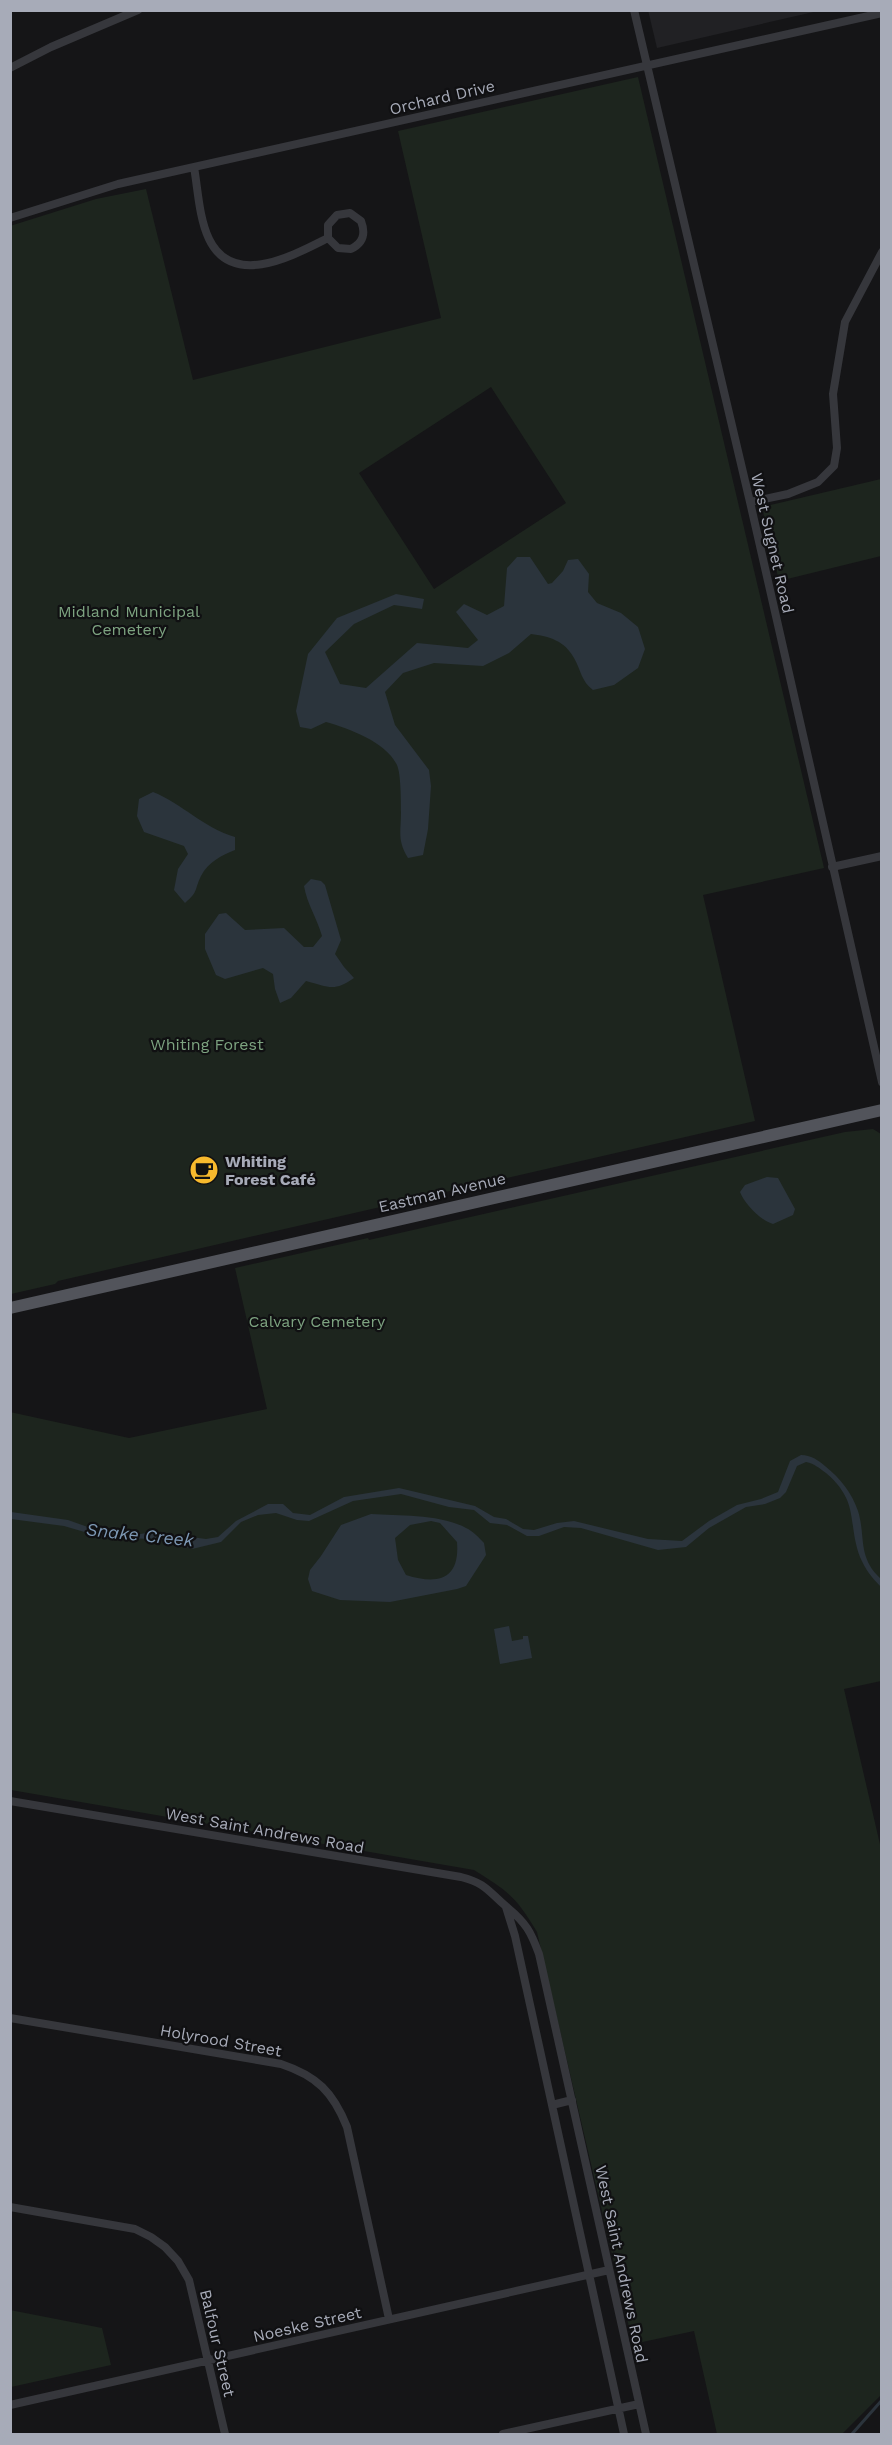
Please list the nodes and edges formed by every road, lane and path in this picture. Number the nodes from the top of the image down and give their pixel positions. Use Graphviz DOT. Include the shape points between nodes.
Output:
graph roads {
  1 [pos="138,10"];
  2 [pos="634,10"];
  3 [pos="882,13"];
  4 [pos="648,65"];
  5 [pos="10,68"];
  6 [pos="194,167"];
  7 [pos="10,218"];
  8 [pos="328,238"];
  9 [pos="882,252"];
  10 [pos="750,502"];
  11 [pos="882,856"];
  12 [pos="832,867"];
  13 [pos="882,1082"];
  14 [pos="882,1110"];
  15 [pos="10,1308"];
  16 [pos="10,1801"];
  17 [pos="506,1907"];
  18 [pos="10,2018"];
  19 [pos="572,2100"];
  20 [pos="552,2105"];
  21 [pos="10,2207"];
  22 [pos="609,2270"];
  23 [pos="589,2274"];
  24 [pos="390,2319"];
  25 [pos="208,2361"];
  26 [pos="639,2404"];
  27 [pos="10,2405"];
  28 [pos="618,2409"];
  29 [pos="225,2434"];
  30 [pos="503,2434"];
  31 [pos="624,2434"];
  32 [pos="646,2434"];
  1 -- 5 [label="street"];
  2 -- 4 [label="street, West Sugnet Road"];
  3 -- 4 [label="street, Orchard Drive"];
  4 -- 6 [label="street, Orchard Drive"];
  4 -- 10 [label="street, West Sugnet Road"];
  6 -- 7 [label="street, Orchard Drive" via="107,187"];
  6 -- 8 [label="street" via="210,240 223,256 254,266"];
  8 -- 8 [label="street" via="328,225 337,215 350,213 361,221 362,241 351,249 338,248"];
  9 -- 10 [label="street" via="845,322 833,394 837,448 834,466 818,482 788,494"];
  10 -- 12 [label="street, West Sugnet Road"];
  11 -- 12 [label="street"];
  12 -- 13 [label="street, West Sugnet Road"];
  14 -- 15 [label="main road, Eastman Avenue"];
  16 -- 17 [label="street, West Saint Andrews Road" via="461,1877 488,1887"];
  17 -- 19 [label="street, West Saint Andrews Road" via="530,1930 539,1954"];
  17 -- 20 [label="street, West Saint Andrews Road"];
  18 -- 24 [label="street, Holyrood Street" via="281,2064 317,2081 336,2104 347,2127"];
  19 -- 20 [label="street"];
  19 -- 22 [label="street, West Saint Andrews Road"];
  20 -- 23 [label="street, West Saint Andrews Road"];
  21 -- 25 [label="street, Balfour Street" via="126,2227 158,2242 178,2261 189,2280"];
  22 -- 23 [label="street, Noeske Street"];
  22 -- 26 [label="street, West Saint Andrews Road"];
  23 -- 24 [label="street, Noeske Street"];
  23 -- 28 [label="street, West Saint Andrews Road"];
  24 -- 25 [label="street, Noeske Street"];
  25 -- 27 [label="street, Noeske Street"];
  25 -- 29 [label="street, Balfour Street"];
  26 -- 28 [label="street"];
  26 -- 32 [label="street, West Saint Andrews Road"];
  28 -- 30 [label="street"];
  28 -- 31 [label="street, West Saint Andrews Road"];
}
